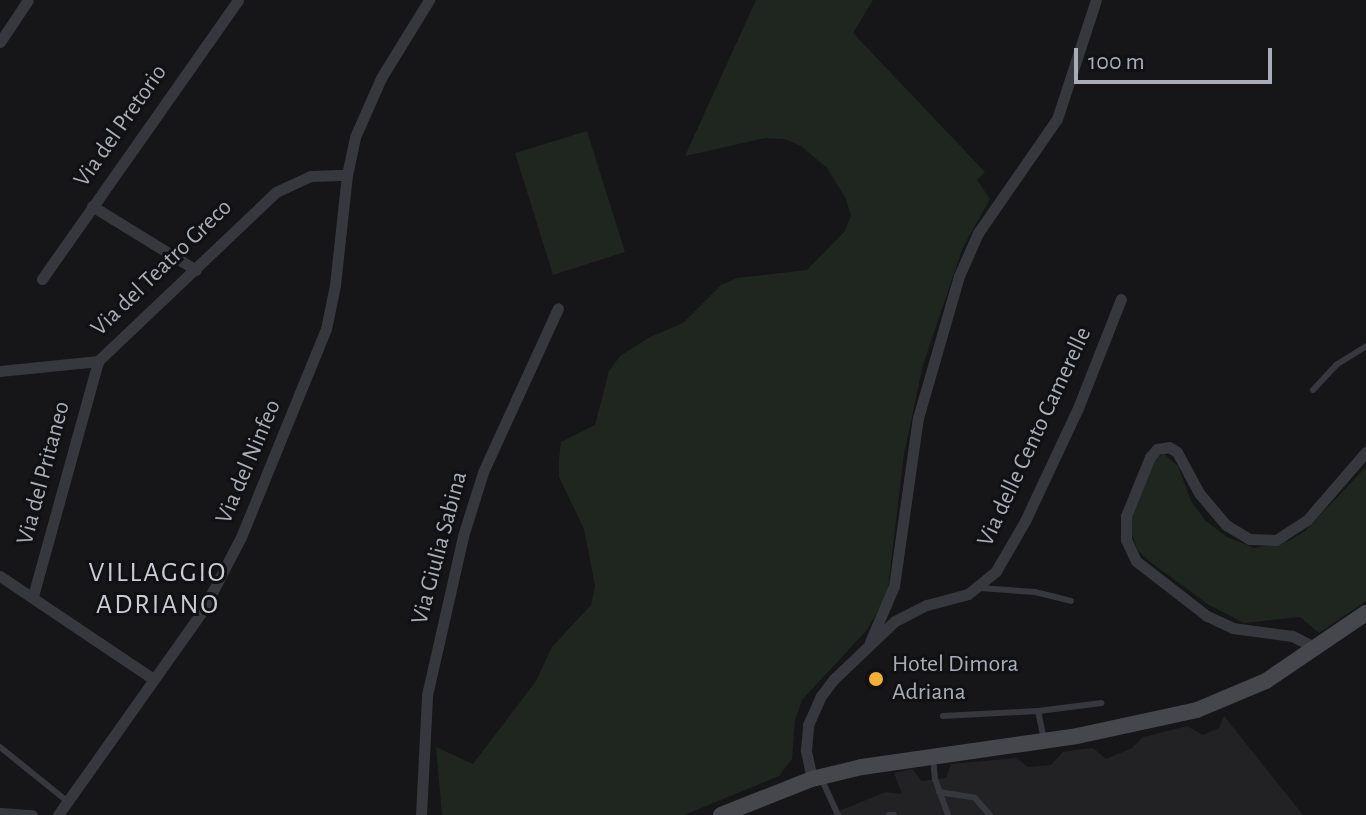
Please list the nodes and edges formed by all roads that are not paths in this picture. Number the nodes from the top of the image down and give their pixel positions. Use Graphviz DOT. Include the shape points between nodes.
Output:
graph roads {
  1 [pos="28,0"];
  2 [pos="238,0"];
  3 [pos="429,0"];
  4 [pos="1096,0"];
  5 [pos="0,42"];
  6 [pos="347,175"];
  7 [pos="92,206"];
  8 [pos="196,270"];
  9 [pos="42,279"];
  10 [pos="1121,299"];
  11 [pos="558,308"];
  12 [pos="1366,346"];
  13 [pos="98,361"];
  14 [pos="0,371"];
  15 [pos="1313,390"];
  16 [pos="1366,452"];
  17 [pos="0,576"];
  18 [pos="980,588"];
  19 [pos="33,596"];
  20 [pos="1071,601"];
  21 [pos="1366,613"];
  22 [pos="870,642"];
  23 [pos="1316,648"];
  24 [pos="153,679"];
  25 [pos="1101,703"];
  26 [pos="1038,711"];
  27 [pos="943,716"];
  28 [pos="1044,740"];
  29 [pos="0,747"];
  30 [pos="932,755"];
  31 [pos="816,778"];
  32 [pos="939,792"];
  33 [pos="67,801"];
  34 [pos="0,813"];
  35 [pos="32,815"];
  36 [pos="58,815"];
  37 [pos="421,815"];
  38 [pos="721,815"];
  39 [pos="838,815"];
  40 [pos="948,815"];
  41 [pos="990,815"];
  1 -- 5 [label="street"];
  2 -- 7 [label="street, Via del Pretorio"];
  3 -- 6 [label="street, Via del Ninfeo" via="369,103"];
  4 -- 22 [label="street" via="1060,113 978,233 959,276 916,430 894,586"];
  6 -- 8 [label="street, Via del Teatro Greco" via="311,176 287,185 249,215"];
  6 -- 24 [label="street, Via del Ninfeo" via="333,297 317,357 224,574"];
  7 -- 8 [label="street"];
  7 -- 9 [label="street, Via del Pretorio"];
  8 -- 13 [label="street, Via del Teatro Greco"];
  10 -- 18 [label="street, Via delle Cento Camerelle" via="1025,521"];
  11 -- 37 [label="street, Via Giulia Sabina" via="483,472 463,536 427,695"];
  12 -- 15 [label="lane" via="1336,365"];
  13 -- 14 [label="street, Via del Teatro Greco"];
  13 -- 19 [label="street, Via del Pritaneo"];
  16 -- 23 [label="street" via="1307,520 1276,540 1249,539 1219,519 1169,447 1161,446 1150,457 1126,516 1126,540 1136,561 1207,616 1246,631 1292,636"];
  17 -- 19 [label="street"];
  18 -- 20 [label="lane"];
  18 -- 22 [label="street" via="910,612"];
  19 -- 24 [label="street"];
  21 -- 23 [label="main road"];
  22 -- 31 [label="street" via="834,679 810,717 806,750"];
  23 -- 28 [label="main road" via="1251,689 1197,710"];
  24 -- 33 [label="street, Via del Ninfeo"];
  25 -- 26 [label="lane"];
  26 -- 27 [label="lane"];
  26 -- 28 [label="lane"];
  28 -- 30 [label="main road"];
  29 -- 33 [label="lane"];
  30 -- 31 [label="main road"];
  30 -- 32 [label="lane"];
  31 -- 38 [label="main road"];
  31 -- 39 [label="lane"];
  32 -- 40 [label="lane"];
  32 -- 41 [label="lane" via="975,798"];
  33 -- 36 [label="street, Via del Ninfeo"];
  34 -- 35 [label="street"];
}
